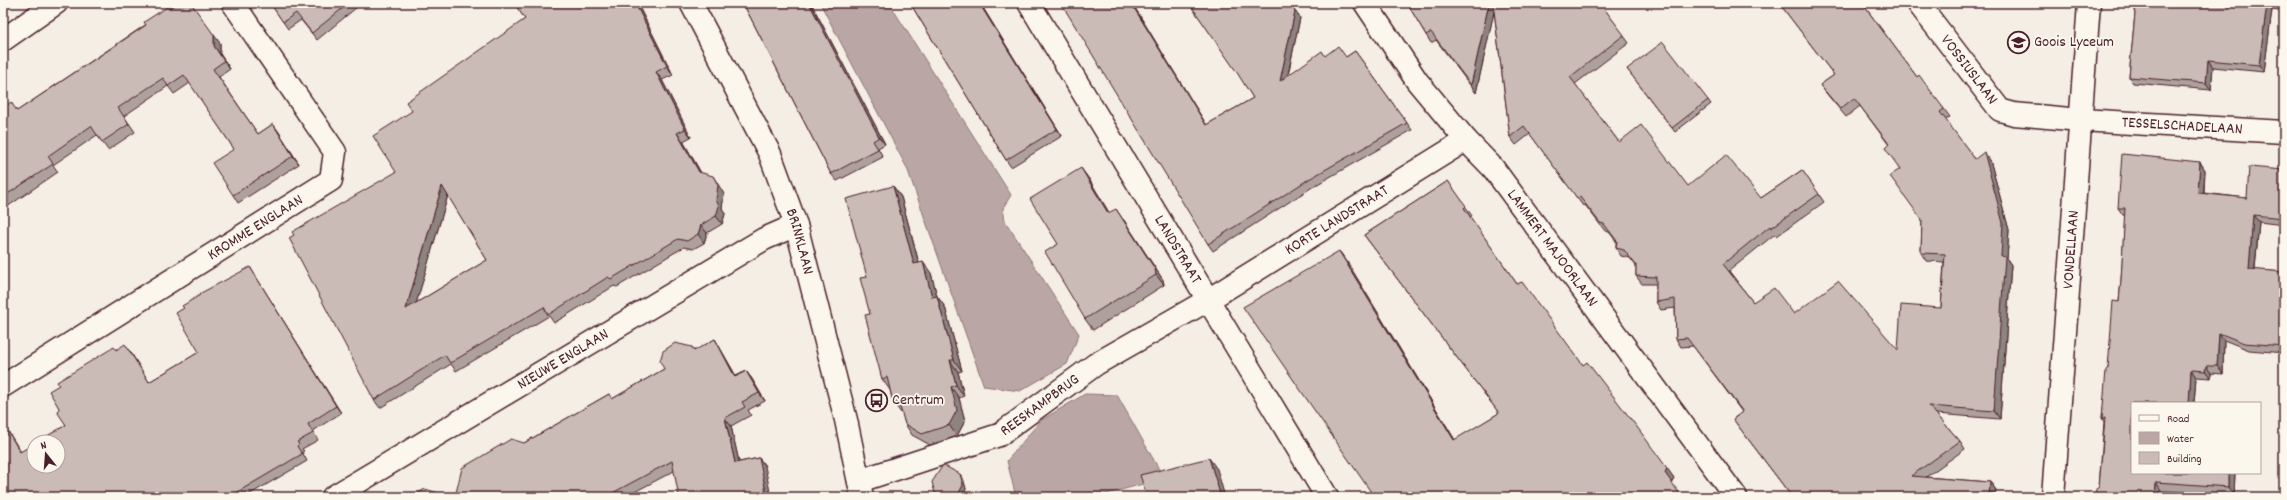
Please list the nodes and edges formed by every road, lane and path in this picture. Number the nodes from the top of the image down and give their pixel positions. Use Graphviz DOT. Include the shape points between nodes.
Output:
graph roads {
  1 [pos="56,3"];
  2 [pos="233,3"];
  3 [pos="691,3"];
  4 [pos="1028,3"];
  5 [pos="1365,3"];
  6 [pos="1918,3"];
  7 [pos="2090,3"];
  8 [pos="3,40"];
  9 [pos="2081,120"];
  10 [pos="2284,132"];
  11 [pos="1466,140"];
  12 [pos="796,225"];
  13 [pos="1208,300"];
  14 [pos="3,386"];
  15 [pos="860,489"];
  16 [pos="333,497"];
  17 [pos="1327,497"];
  18 [pos="1736,497"];
  19 [pos="2053,497"];
  1 -- 8 [label="street"];
  2 -- 14 [label="street, KROMME ENGLAAN" via="335,152 331,180"];
  3 -- 12 [label="street, BRINKLAAN" via="770,154"];
  4 -- 13 [label="street, LANDSTRAAT"];
  5 -- 11 [label="street, LAMMERT MAJOORLAAN" via="1417,81"];
  6 -- 9 [label="street, VOSSIUSLAAN" via="2000,110 2014,114"];
  7 -- 9 [label="street, VONDELLAAN"];
  9 -- 10 [label="street, TESSELSCHADELAAN"];
  9 -- 19 [label="street, VONDELLAAN"];
  11 -- 13 [label="street, KORTE LANDSTRAAT"];
  11 -- 18 [label="street, LAMMERT MAJOORLAAN" via="1493,168"];
  12 -- 15 [label="street, BRINKLAAN" via="846,420"];
  12 -- 16 [label="street, NIEUWE ENGLAAN" via="764,238"];
  13 -- 15 [label="street, REESKAMPBRUG" via="1096,364 999,435"];
  13 -- 17 [label="street, LANDSTRAAT"];
}
